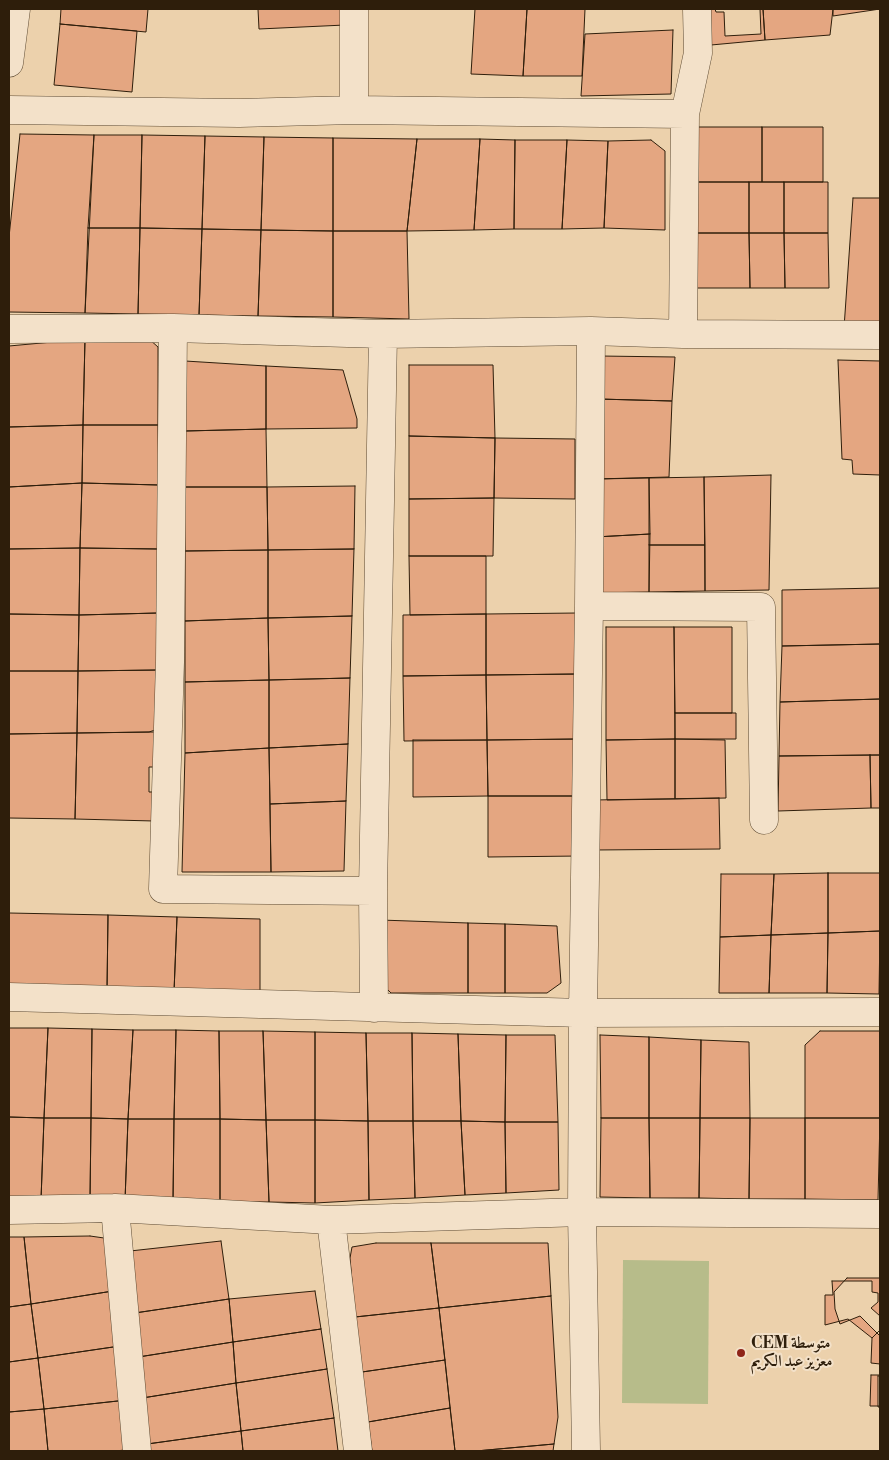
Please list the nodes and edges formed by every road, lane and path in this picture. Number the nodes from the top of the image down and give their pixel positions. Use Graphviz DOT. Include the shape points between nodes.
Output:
graph roads {
  1 [pos="16,9"];
  2 [pos="354,9"];
  3 [pos="698,9"];
  4 [pos="9,63"];
  5 [pos="9,110"];
  6 [pos="354,110"];
  7 [pos="685,114"];
  8 [pos="173,328"];
  9 [pos="9,329"];
  10 [pos="591,331"];
  11 [pos="382,334"];
  12 [pos="683,334"];
  13 [pos="880,335"];
  14 [pos="589,606"];
  15 [pos="764,820"];
  16 [pos="373,891"];
  17 [pos="9,997"];
  18 [pos="374,1008"];
  19 [pos="583,1012"];
  20 [pos="880,1012"];
  21 [pos="115,1208"];
  22 [pos="9,1210"];
  23 [pos="582,1212"];
  24 [pos="880,1214"];
  25 [pos="332,1220"];
  26 [pos="137,1451"];
  27 [pos="358,1451"];
  28 [pos="586,1451"];
  1 -- 4 [label="street"];
  2 -- 6 [label="street"];
  3 -- 7 [label="street" via="698,53"];
  5 -- 6 [label="street" via="239,113"];
  6 -- 7 [label="street"];
  7 -- 12 [label="street"];
  8 -- 9 [label="street"];
  8 -- 11 [label="street"];
  8 -- 16 [label="street" via="170,662 163,889"];
  10 -- 11 [label="street"];
  10 -- 12 [label="street"];
  10 -- 14 [label="street"];
  11 -- 16 [label="street"];
  12 -- 13 [label="street"];
  14 -- 15 [label="street" via="761,607"];
  14 -- 19 [label="street"];
  16 -- 18 [label="street"];
  17 -- 18 [label="street"];
  18 -- 19 [label="street"];
  19 -- 20 [label="street"];
  19 -- 23 [label="street"];
  21 -- 22 [label="street"];
  21 -- 25 [label="street"];
  21 -- 26 [label="street"];
  23 -- 24 [label="street"];
  23 -- 25 [label="street"];
  23 -- 28 [label="street"];
  25 -- 27 [label="street"];
}
